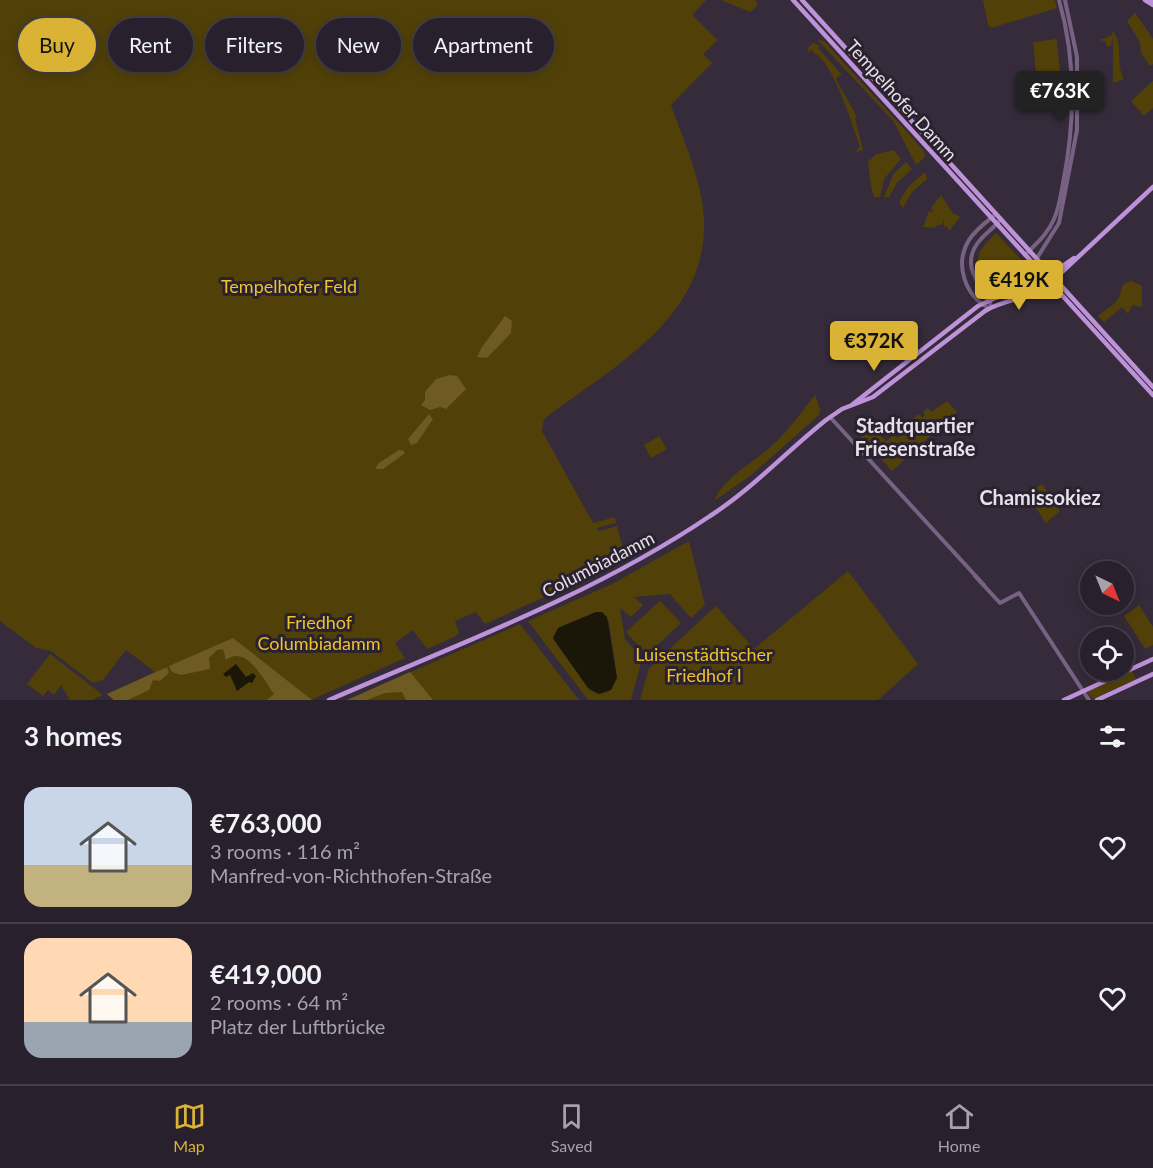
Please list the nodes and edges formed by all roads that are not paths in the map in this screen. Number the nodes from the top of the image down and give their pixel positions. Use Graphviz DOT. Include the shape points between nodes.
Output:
graph roads {
  1 [pos="793,0"];
  2 [pos="802,0"];
  3 [pos="1059,0"];
  4 [pos="1065,0"];
  5 [pos="1145,0"];
  6 [pos="1152,2"];
  7 [pos="1153,187"];
  8 [pos="996,214"];
  9 [pos="991,218"];
  10 [pos="1001,219"];
  11 [pos="997,225"];
  12 [pos="1051,226"];
  13 [pos="1056,230"];
  14 [pos="1027,252"];
  15 [pos="1037,258"];
  16 [pos="1054,276"];
  17 [pos="1047,278"];
  18 [pos="1051,283"];
  19 [pos="989,301"];
  20 [pos="982,304"];
  21 [pos="991,307"];
  22 [pos="1084,313"];
  23 [pos="915,355"];
  24 [pos="920,361"];
  25 [pos="900,367"];
  26 [pos="892,373"];
  27 [pos="905,373"];
  28 [pos="897,379"];
  29 [pos="1153,387"];
  30 [pos="1153,395"];
  31 [pos="852,405"];
  32 [pos="830,417"];
  33 [pos="1153,659"];
  34 [pos="1153,674"];
  35 [pos="1083,691"];
  36 [pos="329,700"];
  37 [pos="1064,700"];
  38 [pos="1089,700"];
  39 [pos="1097,700"];
  1 -- 9 [label="main road, Tempelhofer Damm"];
  2 -- 8 [label="main road, Tempelhofer Damm"];
  3 -- 12 [label="street" via="1068,45 1072,99 1068,159"];
  4 -- 13 [label="street" via="1076,52 1079,107"];
  5 -- 6 [label="main road"];
  7 -- 16 [label="main road"];
  8 -- 9 [label="street"];
  8 -- 10 [label="main road, Tempelhofer Damm"];
  9 -- 11 [label="main road, Tempelhofer Damm"];
  9 -- 20 [label="street" via="970,238 962,258 964,279"];
  10 -- 11 [label="street"];
  10 -- 14 [label="main road, Tempelhofer Damm"];
  11 -- 14 [label="main road, Tempelhofer Damm"];
  11 -- 19 [label="street" via="978,243 971,259 973,276"];
  12 -- 13 [label="street"];
  12 -- 14 [label="street"];
  13 -- 15 [label="street"];
  14 -- 15 [label="main road, Tempelhofer Damm"];
  14 -- 17 [label="main road, Tempelhofer Damm"];
  15 -- 16 [label="main road, Tempelhofer Damm"];
  16 -- 17 [label="main road, Columbiadamm"];
  16 -- 18 [label="main road"];
  16 -- 22 [label="main road, Tempelhofer Damm"];
  17 -- 18 [label="main road, Tempelhofer Damm"];
  17 -- 19 [label="main road, Columbiadamm" via="1026,290"];
  18 -- 21 [label="main road" via="1028,297"];
  18 -- 22 [label="main road, Tempelhofer Damm"];
  19 -- 20 [label="main road, Columbiadamm"];
  19 -- 21 [label="street"];
  20 -- 21 [label="street"];
  20 -- 23 [label="main road, Columbiadamm"];
  21 -- 24 [label="main road, Columbiadamm"];
  22 -- 29 [label="main road"];
  22 -- 30 [label="main road"];
  23 -- 24 [label="main road"];
  23 -- 25 [label="main road, Columbiadamm"];
  24 -- 27 [label="main road, Columbiadamm"];
  25 -- 26 [label="main road, Columbiadamm"];
  25 -- 27 [label="main road"];
  26 -- 28 [label="main road"];
  26 -- 31 [label="main road, Columbiadamm"];
  27 -- 28 [label="main road, Columbiadamm"];
  28 -- 31 [label="main road, Columbiadamm" via="870,399"];
  31 -- 32 [label="main road, Columbiadamm"];
  32 -- 35 [label="street" via="998,601 1002,603 1019,593"];
  32 -- 36 [label="main road, Columbiadamm" via="727,505 640,561"];
  33 -- 35 [label="main road"];
  34 -- 39 [label="main road"];
  35 -- 37 [label="main road"];
  35 -- 38 [label="street"];
}
